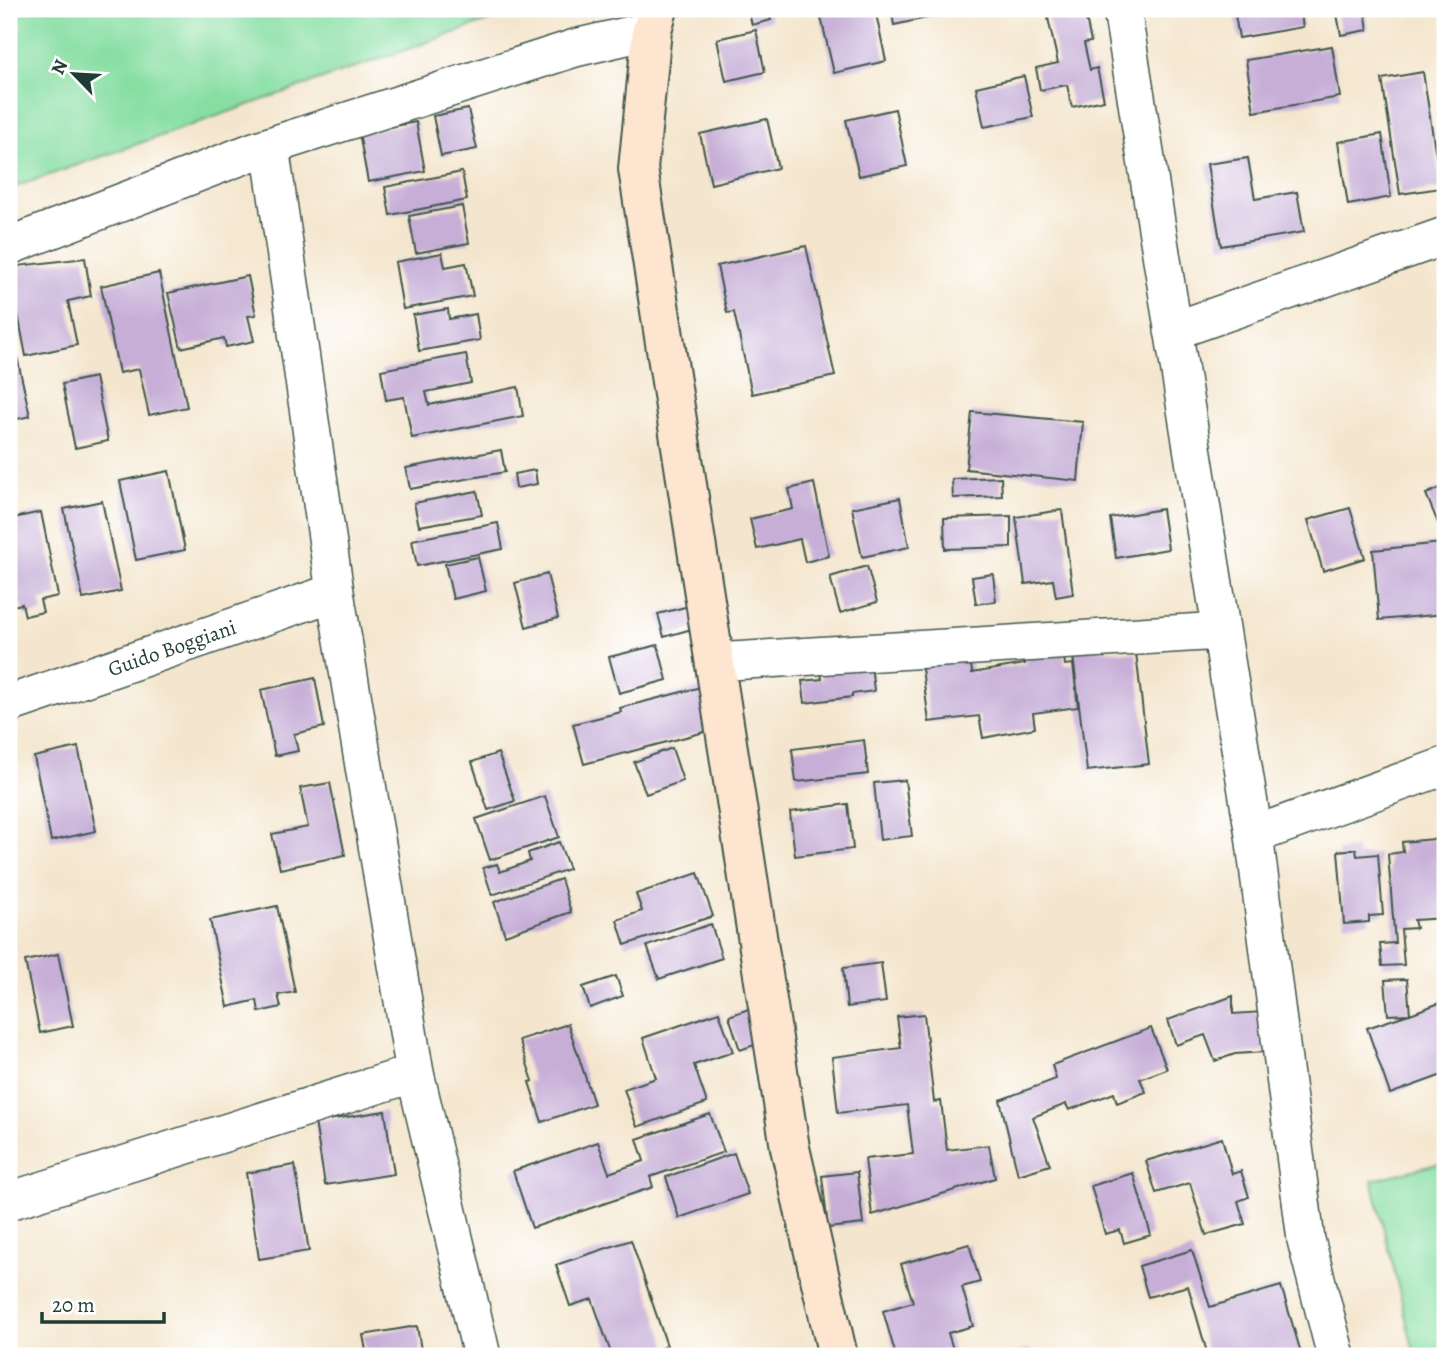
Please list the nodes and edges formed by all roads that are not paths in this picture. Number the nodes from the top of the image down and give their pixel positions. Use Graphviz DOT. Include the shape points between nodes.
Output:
graph roads {
  1 [pos="1122,9"];
  2 [pos="655,19"];
  3 [pos="270,147"];
  4 [pos="1445,236"];
  5 [pos="9,246"];
  6 [pos="1173,331"];
  7 [pos="335,592"];
  8 [pos="1221,631"];
  9 [pos="715,663"];
  10 [pos="9,704"];
  11 [pos="1445,766"];
  12 [pos="1254,835"];
  13 [pos="415,1073"];
  14 [pos="9,1201"];
  15 [pos="482,1356"];
  16 [pos="838,1356"];
  17 [pos="1336,1356"];
  1 -- 6 [label="street"];
  2 -- 3 [label="street"];
  2 -- 9 [label="main road" via="638,169"];
  3 -- 5 [label="street"];
  3 -- 7 [label="street"];
  4 -- 6 [label="street"];
  6 -- 8 [label="street"];
  7 -- 10 [label="street, Guido Boggiani"];
  7 -- 13 [label="street"];
  8 -- 9 [label="street"];
  8 -- 12 [label="street"];
  9 -- 16 [label="main road" via="790,1148"];
  11 -- 12 [label="street"];
  12 -- 17 [label="street" via="1306,1240"];
  13 -- 14 [label="street"];
  13 -- 15 [label="street"];
}
